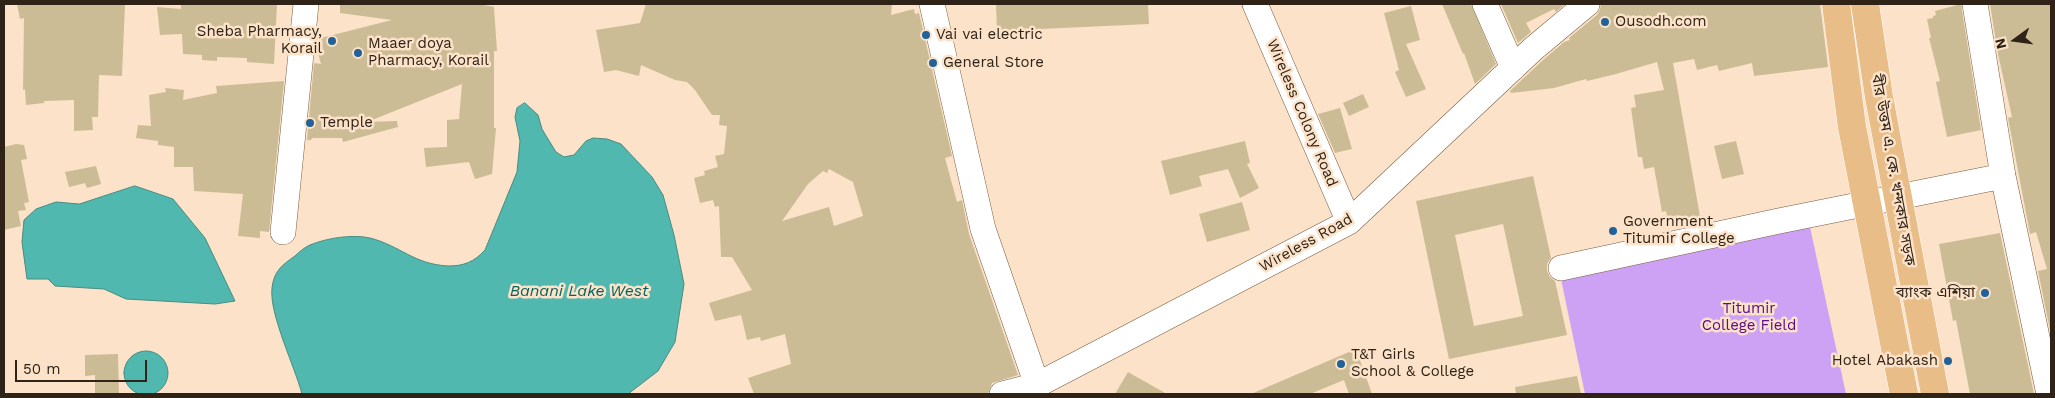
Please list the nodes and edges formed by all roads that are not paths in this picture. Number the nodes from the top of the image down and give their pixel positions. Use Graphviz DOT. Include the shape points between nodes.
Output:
graph roads {
  1 [pos="932,4"];
  2 [pos="1255,4"];
  3 [pos="1485,4"];
  4 [pos="1587,4"];
  5 [pos="1836,4"];
  6 [pos="1865,4"];
  7 [pos="1975,4"];
  8 [pos="311,5"];
  9 [pos="1513,68"];
  10 [pos="2003,176"];
  11 [pos="1897,197"];
  12 [pos="1866,203"];
  13 [pos="1349,222"];
  14 [pos="283,232"];
  15 [pos="1561,268"];
  16 [pos="1037,385"];
  17 [pos="1002,394"];
  18 [pos="1904,394"];
  19 [pos="1935,394"];
  20 [pos="2049,394"];
  1 -- 16 [label="street" via="983,229"];
  2 -- 13 [label="street, Wireless Colony Road"];
  3 -- 9 [label="street"];
  4 -- 9 [label="street, Wireless Road"];
  5 -- 12 [label="main road, বীর উত্তম এ. কে. খন্দকার সড়ক" via="1852,127"];
  6 -- 11 [label="main road, বীর উত্তম এ. কে. খন্দকার সড়ক"];
  7 -- 10 [label="street"];
  8 -- 14 [label="street"];
  9 -- 13 [label="street, Wireless Road"];
  10 -- 11 [label="street"];
  10 -- 20 [label="street"];
  11 -- 12 [label="street"];
  11 -- 19 [label="main road, বীর উত্তম এ. কে. খন্দকার সড়ক"];
  12 -- 15 [label="street"];
  12 -- 18 [label="main road, বীর উত্তম এ. কে. খন্দকার সড়ক"];
  13 -- 16 [label="street, Wireless Road"];
  16 -- 17 [label="street, Wireless Road"];
}
